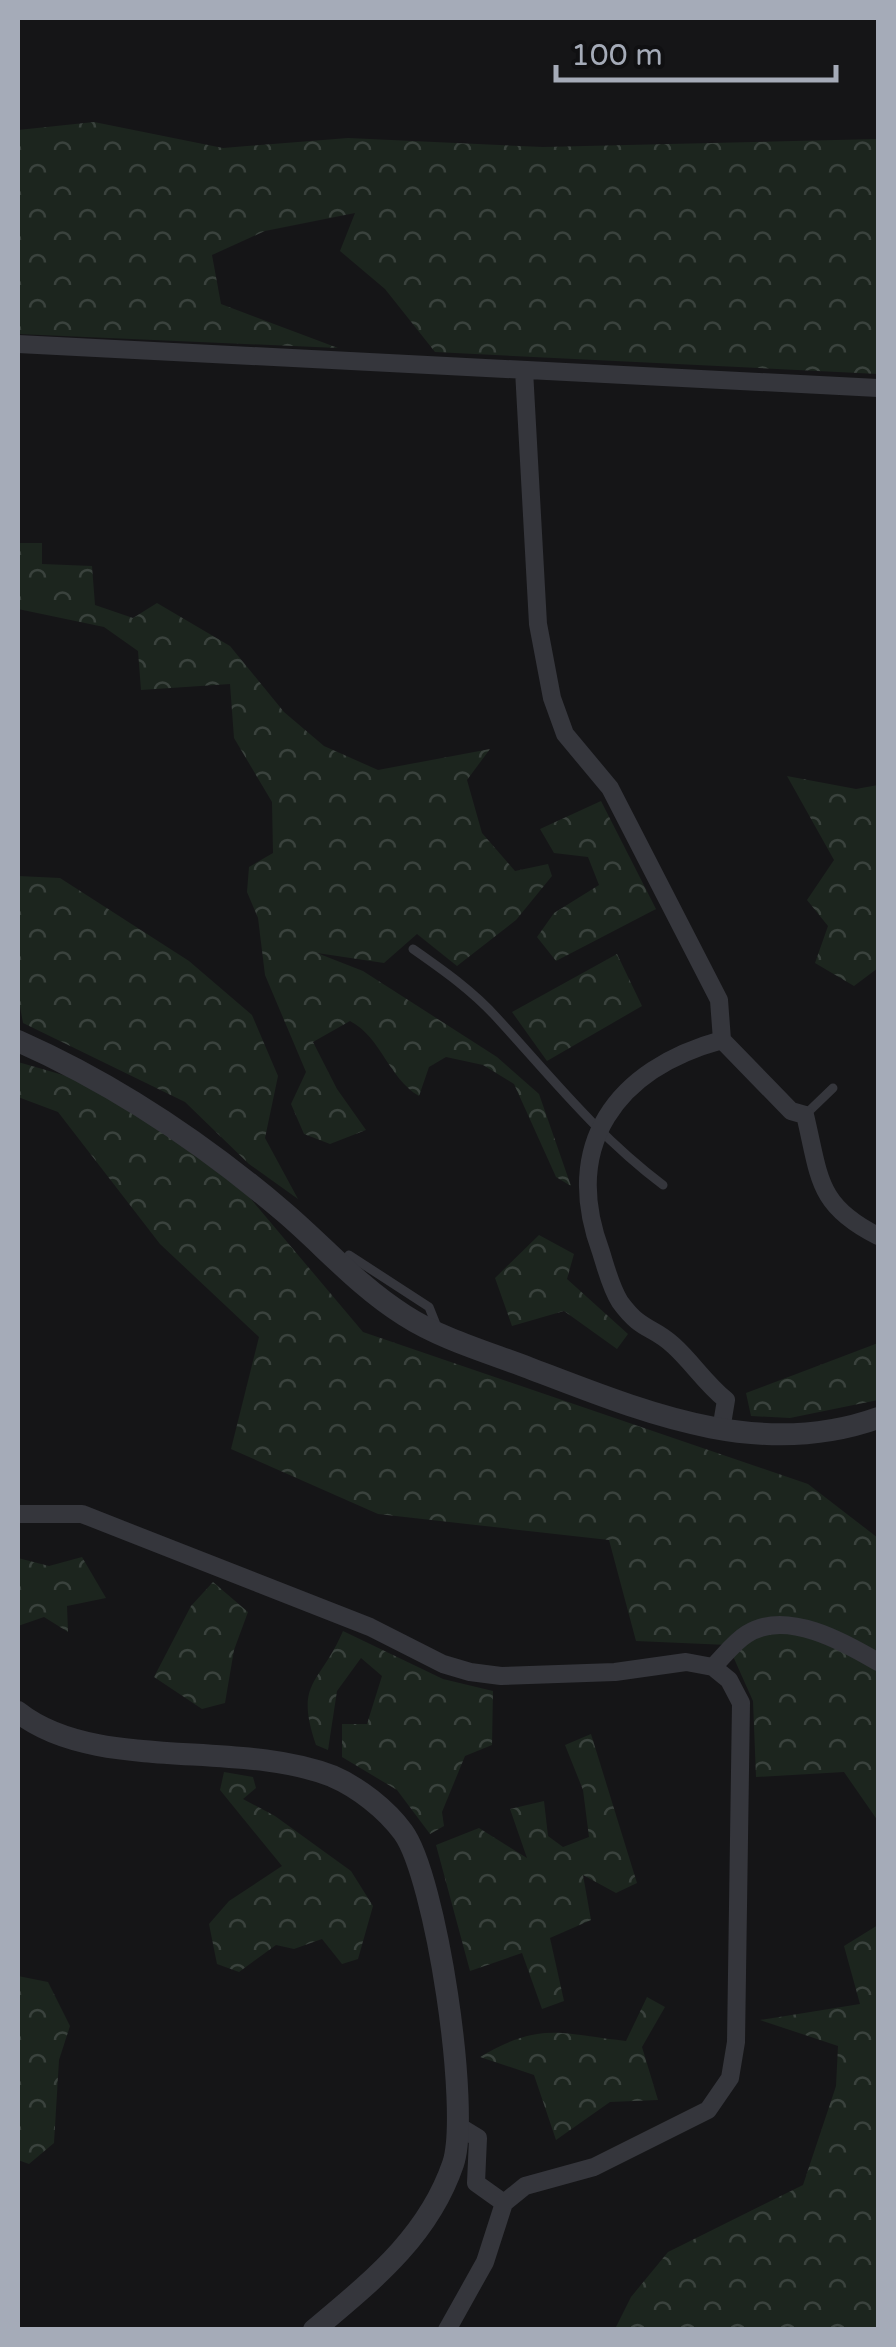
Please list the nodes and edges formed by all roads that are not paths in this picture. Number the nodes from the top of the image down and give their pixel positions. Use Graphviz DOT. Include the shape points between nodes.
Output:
graph roads {
  1 [pos="18,344"];
  2 [pos="524,370"];
  3 [pos="878,388"];
  4 [pos="414,949"];
  5 [pos="722,1040"];
  6 [pos="18,1041"];
  7 [pos="834,1088"];
  8 [pos="805,1115"];
  9 [pos="597,1129"];
  10 [pos="663,1185"];
  11 [pos="878,1236"];
  12 [pos="350,1255"];
  13 [pos="440,1334"];
  14 [pos="878,1418"];
  15 [pos="721,1430"];
  16 [pos="18,1514"];
  17 [pos="878,1662"];
  18 [pos="713,1667"];
  19 [pos="18,1712"];
  20 [pos="460,2127"];
  21 [pos="504,2203"];
  22 [pos="314,2330"];
  23 [pos="447,2330"];
  1 -- 2 [label="street"];
  2 -- 3 [label="street"];
  2 -- 5 [label="street" via="538,624 552,698 566,734 610,788 720,1000"];
  4 -- 9 [label="lane" via="497,1018"];
  5 -- 8 [label="street" via="791,1112"];
  5 -- 9 [label="street" via="645,1075 616,1100"];
  6 -- 13 [label="street" via="147,1108 283,1212 364,1287"];
  7 -- 8 [label="lane"];
  8 -- 11 [label="street" via="824,1193"];
  9 -- 10 [label="lane"];
  9 -- 15 [label="street" via="587,1214 617,1298 641,1328 670,1342 726,1400"];
  12 -- 13 [label="lane" via="429,1307"];
  13 -- 15 [label="street" via="591,1392"];
  14 -- 15 [label="street" via="794,1437"];
  16 -- 18 [label="street" via="82,1514 470,1672 616,1672 686,1662"];
  17 -- 18 [label="street" via="804,1628 764,1627 746,1634"];
  18 -- 21 [label="street" via="741,1703 743,1735 730,2078 708,2110 594,2168 525,2186"];
  19 -- 20 [label="street" via="72,1741 296,1765 335,1777 374,1802 404,1834 426,1882"];
  20 -- 21 [label="street" via="478,2138 476,2183"];
  20 -- 22 [label="street" via="454,2162 411,2243"];
  21 -- 23 [label="street" via="485,2262"];
}
